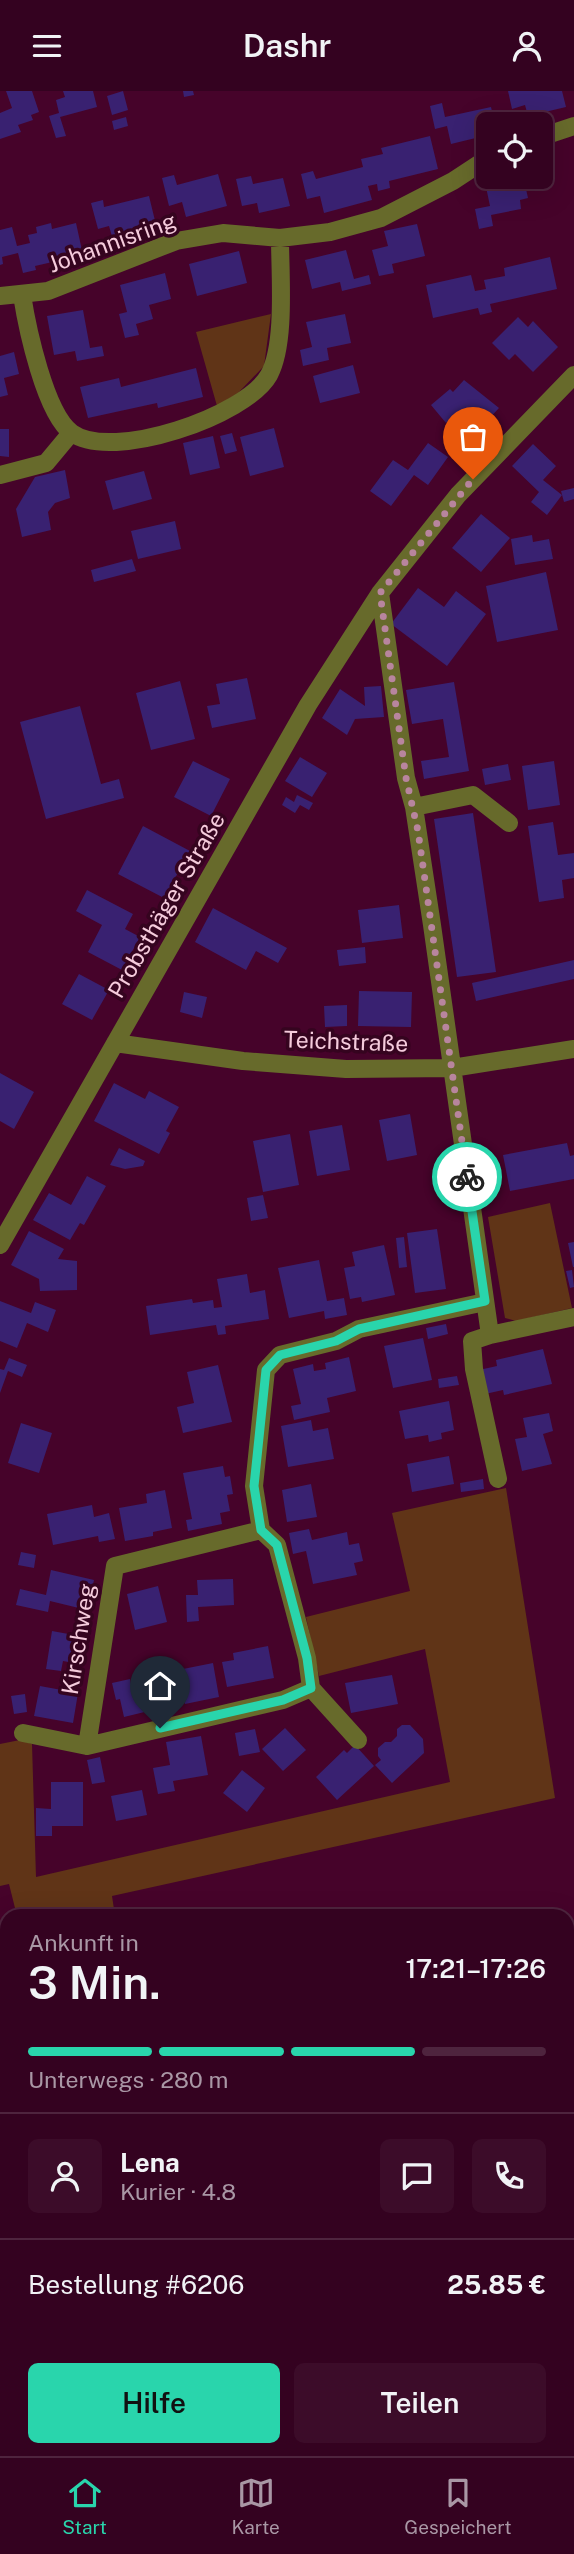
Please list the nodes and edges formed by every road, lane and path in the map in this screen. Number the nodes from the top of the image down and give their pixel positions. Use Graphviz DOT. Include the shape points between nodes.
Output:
graph roads {
  1 [pos="574,126"];
  2 [pos="553,133"];
  3 [pos="476,166"];
  4 [pos="280,239"];
  5 [pos="22,295"];
  6 [pos="0,296"];
  7 [pos="571,384"];
  8 [pos="71,433"];
  9 [pos="0,475"];
  10 [pos="380,593"];
  11 [pos="414,807"];
  12 [pos="509,823"];
  13 [pos="115,1043"];
  14 [pos="574,1049"];
  15 [pos="452,1068"];
  16 [pos="0,1245"];
  17 [pos="485,1301"];
  18 [pos="574,1317"];
  19 [pos="490,1335"];
  20 [pos="498,1479"];
  21 [pos="261,1530"];
  22 [pos="311,1688"];
  23 [pos="23,1733"];
  24 [pos="358,1740"];
  25 [pos="87,1746"];
  1 -- 2 [label="street"];
  3 -- 4 [label="street, Johannisring" via="381,218"];
  4 -- 5 [label="street, Johannisring" via="223,233 176,241 48,291"];
  4 -- 8 [label="street" via="276,359 267,378 239,404 166,434 122,442 88,441"];
  5 -- 6 [label="street, Johannisring"];
  5 -- 8 [label="street" via="28,335 52,404"];
  7 -- 10 [label="street, Probsthäger Straße" via="458,495"];
  8 -- 9 [label="street" via="46,463"];
  10 -- 11 [label="street"];
  10 -- 13 [label="street, Probsthäger Straße" via="308,705"];
  11 -- 12 [label="street" via="473,795"];
  11 -- 15 [label="street"];
  13 -- 15 [label="street, Teichstraße" via="243,1061 346,1069"];
  13 -- 16 [label="street, Probsthäger Straße"];
  14 -- 15 [label="street, Teichstraße"];
  15 -- 17 [label="street"];
  17 -- 19 [label="street"];
  17 -- 21 [label="street" via="359,1329 336,1341 280,1355 273,1362 266,1370 254,1486"];
  18 -- 19 [label="street"];
  19 -- 20 [label="street" via="472,1341"];
  21 -- 22 [label="street" via="277,1545"];
  21 -- 25 [label="street, Kirschweg" via="115,1566"];
  22 -- 24 [label="street"];
  22 -- 25 [label="street" via="283,1700"];
  23 -- 25 [label="street"];
}
